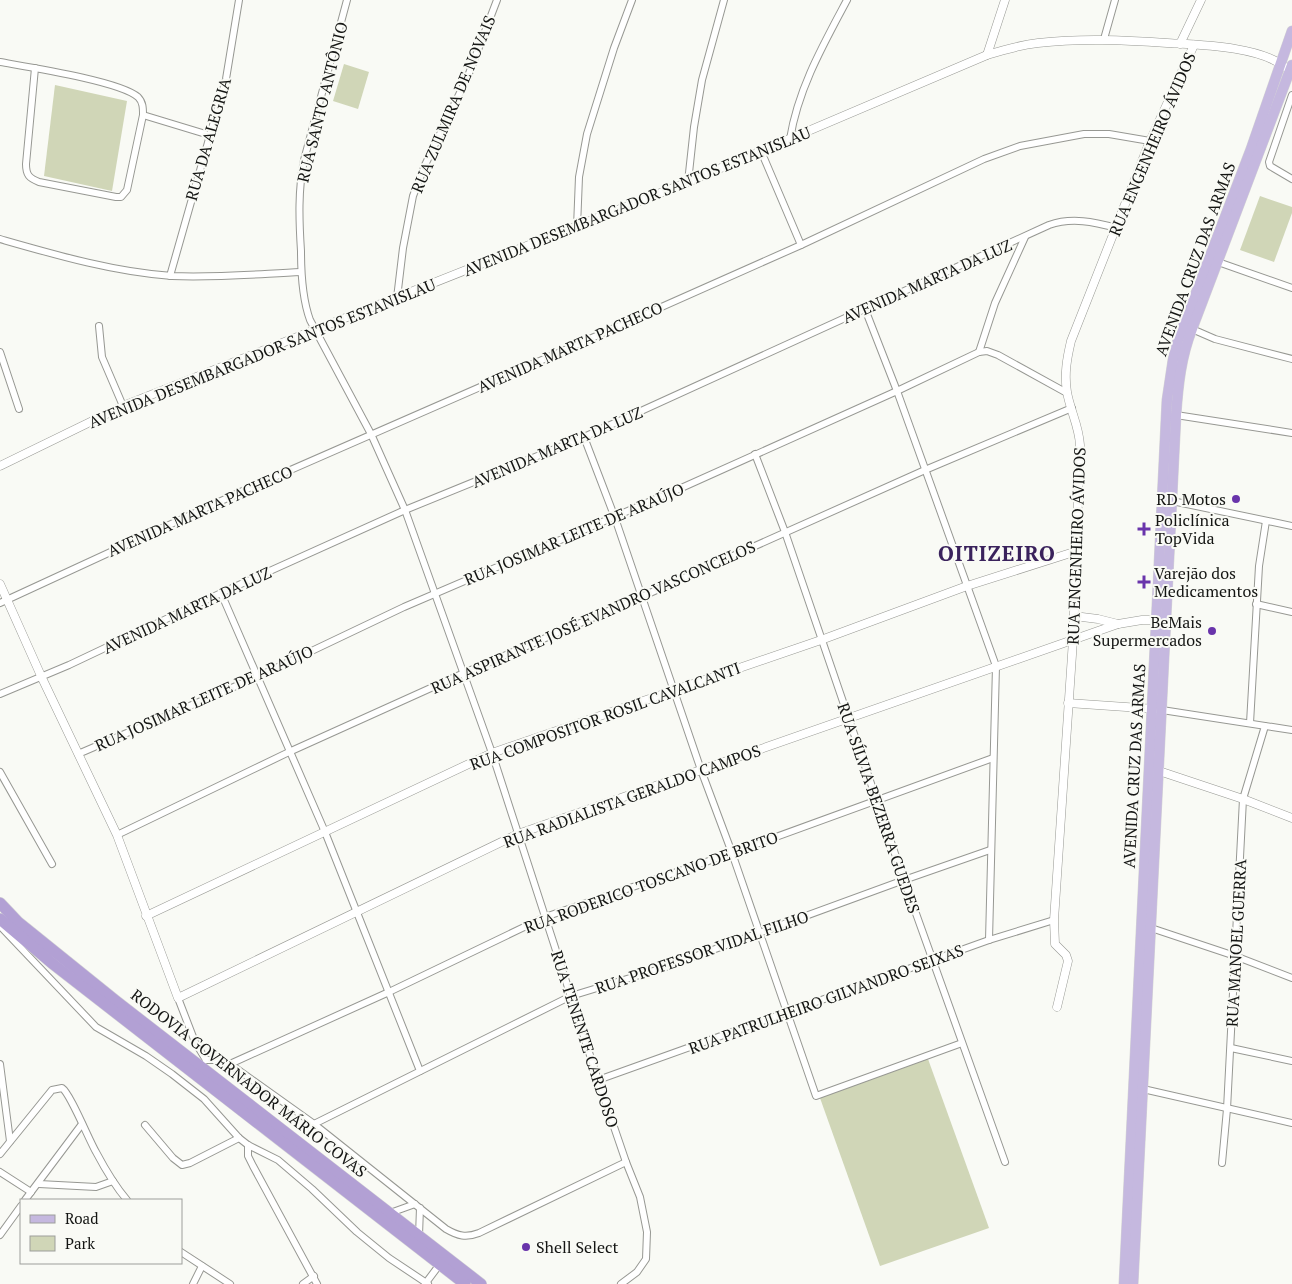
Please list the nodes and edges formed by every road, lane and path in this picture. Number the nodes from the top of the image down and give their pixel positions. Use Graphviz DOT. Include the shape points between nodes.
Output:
graph roads {
  1 [pos="239,0"];
  2 [pos="348,0"];
  3 [pos="497,0"];
  4 [pos="632,0"];
  5 [pos="724,0"];
  6 [pos="847,0"];
  7 [pos="1005,0"];
  8 [pos="1115,0"];
  9 [pos="1201,0"];
  10 [pos="1292,31"];
  11 [pos="1104,39"];
  12 [pos="1180,44"];
  13 [pos="1194,45"];
  14 [pos="986,55"];
  15 [pos="0,62"];
  16 [pos="1281,63"];
  17 [pos="35,68"];
  18 [pos="1291,70"];
  19 [pos="1292,95"];
  20 [pos="144,115"];
  21 [pos="209,135"];
  22 [pos="790,139"];
  23 [pos="1150,141"];
  24 [pos="760,151"];
  25 [pos="1292,179"];
  26 [pos="688,182"];
  27 [pos="577,226"];
  28 [pos="1117,228"];
  29 [pos="1026,236"];
  30 [pos="0,240"];
  31 [pos="801,245"];
  32 [pos="1218,262"];
  33 [pos="301,272"];
  34 [pos="170,276"];
  35 [pos="1292,288"];
  36 [pos="397,298"];
  37 [pos="865,310"];
  38 [pos="99,326"];
  39 [pos="316,329"];
  40 [pos="1192,329"];
  41 [pos="0,352"];
  42 [pos="979,352"];
  43 [pos="1292,359"];
  44 [pos="2,364"];
  45 [pos="897,391"];
  46 [pos="1067,393"];
  47 [pos="123,406"];
  48 [pos="1072,408"];
  49 [pos="20,409"];
  50 [pos="1176,415"];
  51 [pos="1292,433"];
  52 [pos="370,434"];
  53 [pos="584,437"];
  54 [pos="755,454"];
  55 [pos="0,466"];
  56 [pos="925,470"];
  57 [pos="1172,501"];
  58 [pos="405,510"];
  59 [pos="615,518"];
  60 [pos="1266,521"];
  61 [pos="1292,526"];
  62 [pos="785,532"];
  63 [pos="1077,551"];
  64 [pos="0,584"];
  65 [pos="967,586"];
  66 [pos="221,593"];
  67 [pos="436,594"];
  68 [pos="641,597"];
  69 [pos="4,601"];
  70 [pos="1256,604"];
  71 [pos="1292,612"];
  72 [pos="1074,616"];
  73 [pos="1162,620"];
  74 [pos="1118,624"];
  75 [pos="821,640"];
  76 [pos="1072,640"];
  77 [pos="996,666"];
  78 [pos="464,673"];
  79 [pos="257,676"];
  80 [pos="42,678"];
  81 [pos="673,690"];
  82 [pos="0,694"];
  83 [pos="1068,703"];
  84 [pos="1157,710"];
  85 [pos="848,719"];
  86 [pos="1250,723"];
  87 [pos="1265,726"];
  88 [pos="1292,730"];
  89 [pos="289,752"];
  90 [pos="492,753"];
  91 [pos="78,754"];
  92 [pos="993,758"];
  93 [pos="700,770"];
  94 [pos="1158,771"];
  95 [pos="0,772"];
  96 [pos="1243,799"];
  97 [pos="877,800"];
  98 [pos="1292,818"];
  99 [pos="325,832"];
  100 [pos="518,834"];
  101 [pos="117,835"];
  102 [pos="990,850"];
  103 [pos="732,853"];
  104 [pos="52,864"];
  105 [pos="904,880"];
  106 [pos="0,904"];
  107 [pos="356,912"];
  108 [pos="146,916"];
  109 [pos="545,917"];
  110 [pos="0,918"];
  111 [pos="1054,920"];
  112 [pos="0,926"];
  113 [pos="1150,928"];
  114 [pos="759,933"];
  115 [pos="989,940"];
  116 [pos="1235,956"];
  117 [pos="933,961"];
  118 [pos="1292,978"];
  119 [pos="389,992"];
  120 [pos="571,996"];
  121 [pos="178,998"];
  122 [pos="1057,1007"];
  123 [pos="786,1014"];
  124 [pos="962,1043"];
  125 [pos="1231,1048"];
  126 [pos="1292,1061"];
  127 [pos="204,1063"];
  128 [pos="0,1064"];
  129 [pos="230,1064"];
  130 [pos="420,1070"];
  131 [pos="598,1080"];
  132 [pos="1143,1089"];
  133 [pos="1227,1109"];
  134 [pos="1292,1123"];
  135 [pos="82,1124"];
  136 [pos="145,1124"];
  137 [pos="314,1124"];
  138 [pos="239,1138"];
  139 [pos="10,1141"];
  140 [pos="248,1145"];
  141 [pos="0,1154"];
  142 [pos="626,1162"];
  143 [pos="1005,1162"];
  144 [pos="1222,1163"];
  145 [pos="312,1166"];
  146 [pos="0,1172"];
  147 [pos="300,1178"];
  148 [pos="113,1181"];
  149 [pos="39,1184"];
  150 [pos="31,1192"];
  151 [pos="27,1199"];
  152 [pos="127,1199"];
  153 [pos="418,1206"];
  154 [pos="20,1207"];
  155 [pos="390,1213"];
  156 [pos="0,1235"];
  157 [pos="419,1235"];
  158 [pos="182,1253"];
  159 [pos="440,1264"];
  160 [pos="202,1266"];
  161 [pos="314,1276"];
  162 [pos="193,1284"];
  163 [pos="230,1284"];
  164 [pos="303,1284"];
  165 [pos="317,1284"];
  166 [pos="426,1284"];
  167 [pos="465,1284"];
  168 [pos="481,1284"];
  169 [pos="621,1284"];
  170 [pos="1124,1284"];
  171 [pos="1133,1284"];
  1 -- 21 [label="street, RUA DA ALEGRIA" via="226,79"];
  2 -- 33 [label="street, RUA SANTO ANTÔNIO" via="300,181"];
  3 -- 36 [label="street, RUA ZULMIRA DE NOVAIS" via="468,76 413,196"];
  4 -- 27 [label="street" via="587,134 579,177"];
  5 -- 26 [label="street" via="702,80"];
  6 -- 22 [label="street" via="807,78"];
  7 -- 14 [label="street"];
  8 -- 11 [label="street"];
  9 -- 12 [label="street, RUA ENGENHEIRO ÁVIDOS"];
  10 -- 16 [label="main road, AVENIDA CRUZ DAS ARMAS"];
  11 -- 12 [label="street, AVENIDA DESEMBARGADOR SANTOS ESTANISLAU"];
  11 -- 14 [label="street, AVENIDA DESEMBARGADOR SANTOS ESTANISLAU" via="1037,43"];
  12 -- 13 [label="street, AVENIDA DESEMBARGADOR SANTOS ESTANISLAU"];
  13 -- 16 [label="street, AVENIDA DESEMBARGADOR SANTOS ESTANISLAU" via="1239,50"];
  13 -- 23 [label="street, RUA ENGENHEIRO ÁVIDOS"];
  14 -- 22 [label="street, AVENIDA DESEMBARGADOR SANTOS ESTANISLAU"];
  15 -- 17 [label="street"];
  16 -- 18 [label="street, AVENIDA DESEMBARGADOR SANTOS ESTANISLAU"];
  16 -- 73 [label="main road, AVENIDA CRUZ DAS ARMAS" via="1173,360 1167,400"];
  17 -- 20 [label="street" via="128,91 142,102"];
  17 -- 20 [label="street" via="26,164 28,176 39,182 121,197 127,190"];
  18 -- 32 [label="main road, AVENIDA CRUZ DAS ARMAS"];
  19 -- 25 [label="street" via="1269,162 1270,166"];
  20 -- 21 [label="street"];
  21 -- 34 [label="street, RUA DA ALEGRIA"];
  22 -- 24 [label="street, AVENIDA DESEMBARGADOR SANTOS ESTANISLAU"];
  23 -- 28 [label="street, RUA ENGENHEIRO ÁVIDOS"];
  23 -- 31 [label="street, AVENIDA MARTA PACHECO" via="1109,134 1084,134 1020,146 984,159"];
  24 -- 26 [label="street, AVENIDA DESEMBARGADOR SANTOS ESTANISLAU"];
  24 -- 31 [label="street"];
  26 -- 27 [label="street, AVENIDA DESEMBARGADOR SANTOS ESTANISLAU"];
  27 -- 36 [label="street, AVENIDA DESEMBARGADOR SANTOS ESTANISLAU"];
  28 -- 29 [label="street, AVENIDA MARTA DA LUZ" via="1070,220"];
  28 -- 46 [label="street, RUA ENGENHEIRO ÁVIDOS" via="1071,341 1066,367"];
  29 -- 37 [label="street, AVENIDA MARTA DA LUZ"];
  29 -- 42 [label="street" via="995,302"];
  30 -- 34 [label="street" via="72,259"];
  31 -- 52 [label="street, AVENIDA MARTA PACHECO"];
  32 -- 35 [label="street"];
  32 -- 40 [label="main road, AVENIDA CRUZ DAS ARMAS"];
  33 -- 34 [label="street"];
  33 -- 39 [label="street, RUA SANTO ANTÔNIO" via="306,310"];
  36 -- 39 [label="street, AVENIDA DESEMBARGADOR SANTOS ESTANISLAU"];
  37 -- 45 [label="street"];
  37 -- 53 [label="street, AVENIDA MARTA DA LUZ"];
  38 -- 47 [label="street" via="102,357"];
  39 -- 47 [label="street, AVENIDA DESEMBARGADOR SANTOS ESTANISLAU"];
  39 -- 52 [label="street, RUA SANTO ANTÔNIO"];
  40 -- 43 [label="street" via="1214,339"];
  40 -- 50 [label="main road, AVENIDA CRUZ DAS ARMAS" via="1181,367"];
  41 -- 44 [label="street"];
  42 -- 45 [label="street, RUA JOSIMAR LEITE DE ARAÚJO"];
  42 -- 46 [label="street" via="998,355"];
  44 -- 49 [label="street"];
  45 -- 54 [label="street, RUA JOSIMAR LEITE DE ARAÚJO"];
  45 -- 56 [label="street"];
  46 -- 48 [label="street, RUA ENGENHEIRO ÁVIDOS"];
  47 -- 55 [label="street, AVENIDA DESEMBARGADOR SANTOS ESTANISLAU"];
  48 -- 56 [label="street, RUA ASPIRANTE JOSÉ EVANDRO VASCONCELOS"];
  48 -- 63 [label="street, RUA ENGENHEIRO ÁVIDOS" via="1080,445"];
  50 -- 51 [label="street"];
  50 -- 57 [label="main road, AVENIDA CRUZ DAS ARMAS"];
  52 -- 58 [label="street, RUA SANTO ANTÔNIO"];
  52 -- 69 [label="street, AVENIDA MARTA PACHECO"];
  53 -- 58 [label="street, AVENIDA MARTA DA LUZ"];
  53 -- 59 [label="street"];
  54 -- 59 [label="street, RUA JOSIMAR LEITE DE ARAÚJO"];
  54 -- 62 [label="street, RUA SÍLVIA BEZERRA GUEDES"];
  56 -- 62 [label="street, RUA ASPIRANTE JOSÉ EVANDRO VASCONCELOS"];
  56 -- 65 [label="street"];
  57 -- 60 [label="street"];
  57 -- 73 [label="main road, AVENIDA CRUZ DAS ARMAS"];
  58 -- 66 [label="street, AVENIDA MARTA DA LUZ"];
  58 -- 67 [label="street, RUA TENENTE CARDOSO"];
  59 -- 67 [label="street, RUA JOSIMAR LEITE DE ARAÚJO"];
  59 -- 68 [label="street"];
  60 -- 61 [label="street"];
  60 -- 70 [label="street"];
  62 -- 68 [label="street, RUA ASPIRANTE JOSÉ EVANDRO VASCONCELOS"];
  62 -- 75 [label="street, RUA SÍLVIA BEZERRA GUEDES"];
  63 -- 65 [label="street, RUA COMPOSITOR ROSIL CAVALCANTI"];
  63 -- 72 [label="street, RUA ENGENHEIRO ÁVIDOS"];
  64 -- 69 [label="street"];
  65 -- 75 [label="street, RUA COMPOSITOR ROSIL CAVALCANTI"];
  65 -- 77 [label="street"];
  66 -- 79 [label="street"];
  66 -- 80 [label="street, AVENIDA MARTA DA LUZ"];
  67 -- 78 [label="street, RUA TENENTE CARDOSO"];
  67 -- 79 [label="street, RUA JOSIMAR LEITE DE ARAÚJO" via="373,620"];
  68 -- 78 [label="street, RUA ASPIRANTE JOSÉ EVANDRO VASCONCELOS"];
  68 -- 81 [label="street"];
  69 -- 80 [label="street"];
  70 -- 71 [label="street"];
  70 -- 86 [label="street"];
  72 -- 74 [label="street"];
  72 -- 76 [label="street, RUA ENGENHEIRO ÁVIDOS"];
  73 -- 74 [label="street"];
  73 -- 84 [label="main road, AVENIDA CRUZ DAS ARMAS"];
  74 -- 76 [label="street, RUA RADIALISTA GERALDO CAMPOS"];
  75 -- 81 [label="street, RUA COMPOSITOR ROSIL CAVALCANTI"];
  75 -- 85 [label="street, RUA SÍLVIA BEZERRA GUEDES"];
  76 -- 77 [label="street, RUA RADIALISTA GERALDO CAMPOS"];
  76 -- 83 [label="street, RUA ENGENHEIRO ÁVIDOS"];
  77 -- 85 [label="street, RUA RADIALISTA GERALDO CAMPOS"];
  77 -- 92 [label="street"];
  78 -- 89 [label="street, RUA ASPIRANTE JOSÉ EVANDRO VASCONCELOS"];
  78 -- 90 [label="street, RUA TENENTE CARDOSO"];
  79 -- 89 [label="street"];
  79 -- 91 [label="street, RUA JOSIMAR LEITE DE ARAÚJO"];
  80 -- 82 [label="street, AVENIDA MARTA DA LUZ"];
  80 -- 91 [label="street"];
  81 -- 90 [label="street, RUA COMPOSITOR ROSIL CAVALCANTI"];
  81 -- 93 [label="street"];
  83 -- 84 [label="street"];
  83 -- 111 [label="street, RUA ENGENHEIRO ÁVIDOS"];
  84 -- 86 [label="street"];
  84 -- 94 [label="main road, AVENIDA CRUZ DAS ARMAS"];
  84 -- 170 [label="main road, AVENIDA CRUZ DAS ARMAS"];
  85 -- 93 [label="street, RUA RADIALISTA GERALDO CAMPOS"];
  85 -- 97 [label="street, RUA SÍLVIA BEZERRA GUEDES"];
  86 -- 87 [label="street"];
  87 -- 88 [label="street"];
  87 -- 96 [label="street, RUA MANOEL GUERRA"];
  89 -- 99 [label="street"];
  89 -- 101 [label="street, RUA ASPIRANTE JOSÉ EVANDRO VASCONCELOS"];
  90 -- 99 [label="street, RUA COMPOSITOR ROSIL CAVALCANTI"];
  90 -- 100 [label="street, RUA TENENTE CARDOSO"];
  91 -- 101 [label="street"];
  92 -- 97 [label="street, RUA RODERICO TOSCANO DE BRITO"];
  92 -- 102 [label="street"];
  93 -- 100 [label="street, RUA RADIALISTA GERALDO CAMPOS"];
  93 -- 103 [label="street"];
  94 -- 96 [label="street"];
  94 -- 113 [label="main road, AVENIDA CRUZ DAS ARMAS"];
  95 -- 104 [label="street"];
  96 -- 98 [label="street"];
  96 -- 116 [label="street, RUA MANOEL GUERRA"];
  97 -- 103 [label="street, RUA RODERICO TOSCANO DE BRITO"];
  97 -- 105 [label="street, RUA SÍLVIA BEZERRA GUEDES"];
  99 -- 107 [label="street"];
  99 -- 108 [label="street, RUA COMPOSITOR ROSIL CAVALCANTI"];
  100 -- 107 [label="street, RUA RADIALISTA GERALDO CAMPOS"];
  100 -- 109 [label="street, RUA TENENTE CARDOSO"];
  101 -- 108 [label="street"];
  102 -- 105 [label="street, RUA PROFESSOR VIDAL FILHO"];
  102 -- 115 [label="street"];
  103 -- 109 [label="street, RUA RODERICO TOSCANO DE BRITO"];
  103 -- 114 [label="street"];
  105 -- 114 [label="street, RUA PROFESSOR VIDAL FILHO"];
  105 -- 117 [label="street, RUA SÍLVIA BEZERRA GUEDES"];
  106 -- 127 [label="highway, RODOVIA GOVERNADOR MÁRIO COVAS" via="18,922"];
  107 -- 119 [label="street"];
  107 -- 121 [label="street, RUA RADIALISTA GERALDO CAMPOS"];
  108 -- 121 [label="street"];
  109 -- 119 [label="street, RUA RODERICO TOSCANO DE BRITO"];
  109 -- 120 [label="street, RUA TENENTE CARDOSO"];
  110 -- 145 [label="highway, RODOVIA GOVERNADOR MÁRIO COVAS" via="53,964"];
  111 -- 115 [label="street, RUA PATRULHEIRO GILVANDRO SEIXAS"];
  111 -- 122 [label="street, RUA ENGENHEIRO ÁVIDOS" via="1055,944 1068,962"];
  112 -- 138 [label="street" via="96,1027 172,1074 204,1099"];
  113 -- 116 [label="street"];
  113 -- 132 [label="main road, AVENIDA CRUZ DAS ARMAS"];
  114 -- 120 [label="street, RUA PROFESSOR VIDAL FILHO" via="666,968"];
  114 -- 123 [label="street"];
  115 -- 117 [label="street, RUA PATRULHEIRO GILVANDRO SEIXAS"];
  116 -- 118 [label="street"];
  116 -- 125 [label="street, RUA MANOEL GUERRA"];
  117 -- 123 [label="street, RUA PATRULHEIRO GILVANDRO SEIXAS"];
  117 -- 124 [label="street, RUA SÍLVIA BEZERRA GUEDES"];
  119 -- 129 [label="street, RUA RODERICO TOSCANO DE BRITO"];
  119 -- 130 [label="street"];
  120 -- 130 [label="street, RUA PROFESSOR VIDAL FILHO"];
  120 -- 131 [label="street, RUA TENENTE CARDOSO"];
  121 -- 127 [label="street"];
  123 -- 124 [label="street" via="816,1096"];
  123 -- 131 [label="street, RUA PATRULHEIRO GILVANDRO SEIXAS"];
  124 -- 143 [label="street, RUA SÍLVIA BEZERRA GUEDES"];
  125 -- 126 [label="street"];
  125 -- 133 [label="street, RUA MANOEL GUERRA"];
  127 -- 129 [label="street" via="216,1060"];
  127 -- 155 [label="highway, RODOVIA GOVERNADOR MÁRIO COVAS"];
  128 -- 139 [label="street"];
  129 -- 137 [label="street"];
  130 -- 137 [label="street, RUA PROFESSOR VIDAL FILHO"];
  131 -- 142 [label="street, RUA TENENTE CARDOSO"];
  132 -- 133 [label="street"];
  132 -- 171 [label="main road, AVENIDA CRUZ DAS ARMAS"];
  133 -- 134 [label="street"];
  133 -- 144 [label="street, RUA MANOEL GUERRA"];
  135 -- 139 [label="street" via="67,1092 62,1088 52,1090"];
  135 -- 148 [label="street"];
  135 -- 149 [label="street"];
  136 -- 138 [label="street" via="182,1165"];
  137 -- 153 [label="street"];
  138 -- 140 [label="street"];
  139 -- 141 [label="street"];
  140 -- 147 [label="street" via="278,1160"];
  140 -- 161 [label="street" via="248,1156 253,1166"];
  142 -- 153 [label="street" via="472,1235 457,1235"];
  142 -- 169 [label="street, RUA TENENTE CARDOSO" via="644,1213 646,1259 637,1272"];
  145 -- 147 [label="street"];
  145 -- 159 [label="highway, RODOVIA GOVERNADOR MÁRIO COVAS"];
  146 -- 150 [label="street"];
  147 -- 166 [label="street" via="357,1232"];
  148 -- 149 [label="street" via="96,1187"];
  148 -- 152 [label="street"];
  149 -- 150 [label="street"];
  150 -- 151 [label="street"];
  153 -- 155 [label="street"];
  153 -- 157 [label="street"];
  154 -- 156 [label="street"];
  155 -- 157 [label="highway, RODOVIA GOVERNADOR MÁRIO COVAS"];
  157 -- 168 [label="highway, RODOVIA GOVERNADOR MÁRIO COVAS"];
  158 -- 160 [label="street"];
  159 -- 166 [label="street"];
  159 -- 167 [label="highway, RODOVIA GOVERNADOR MÁRIO COVAS"];
  160 -- 162 [label="street"];
  160 -- 163 [label="street"];
  161 -- 164 [label="street"];
  161 -- 165 [label="street"];
}
